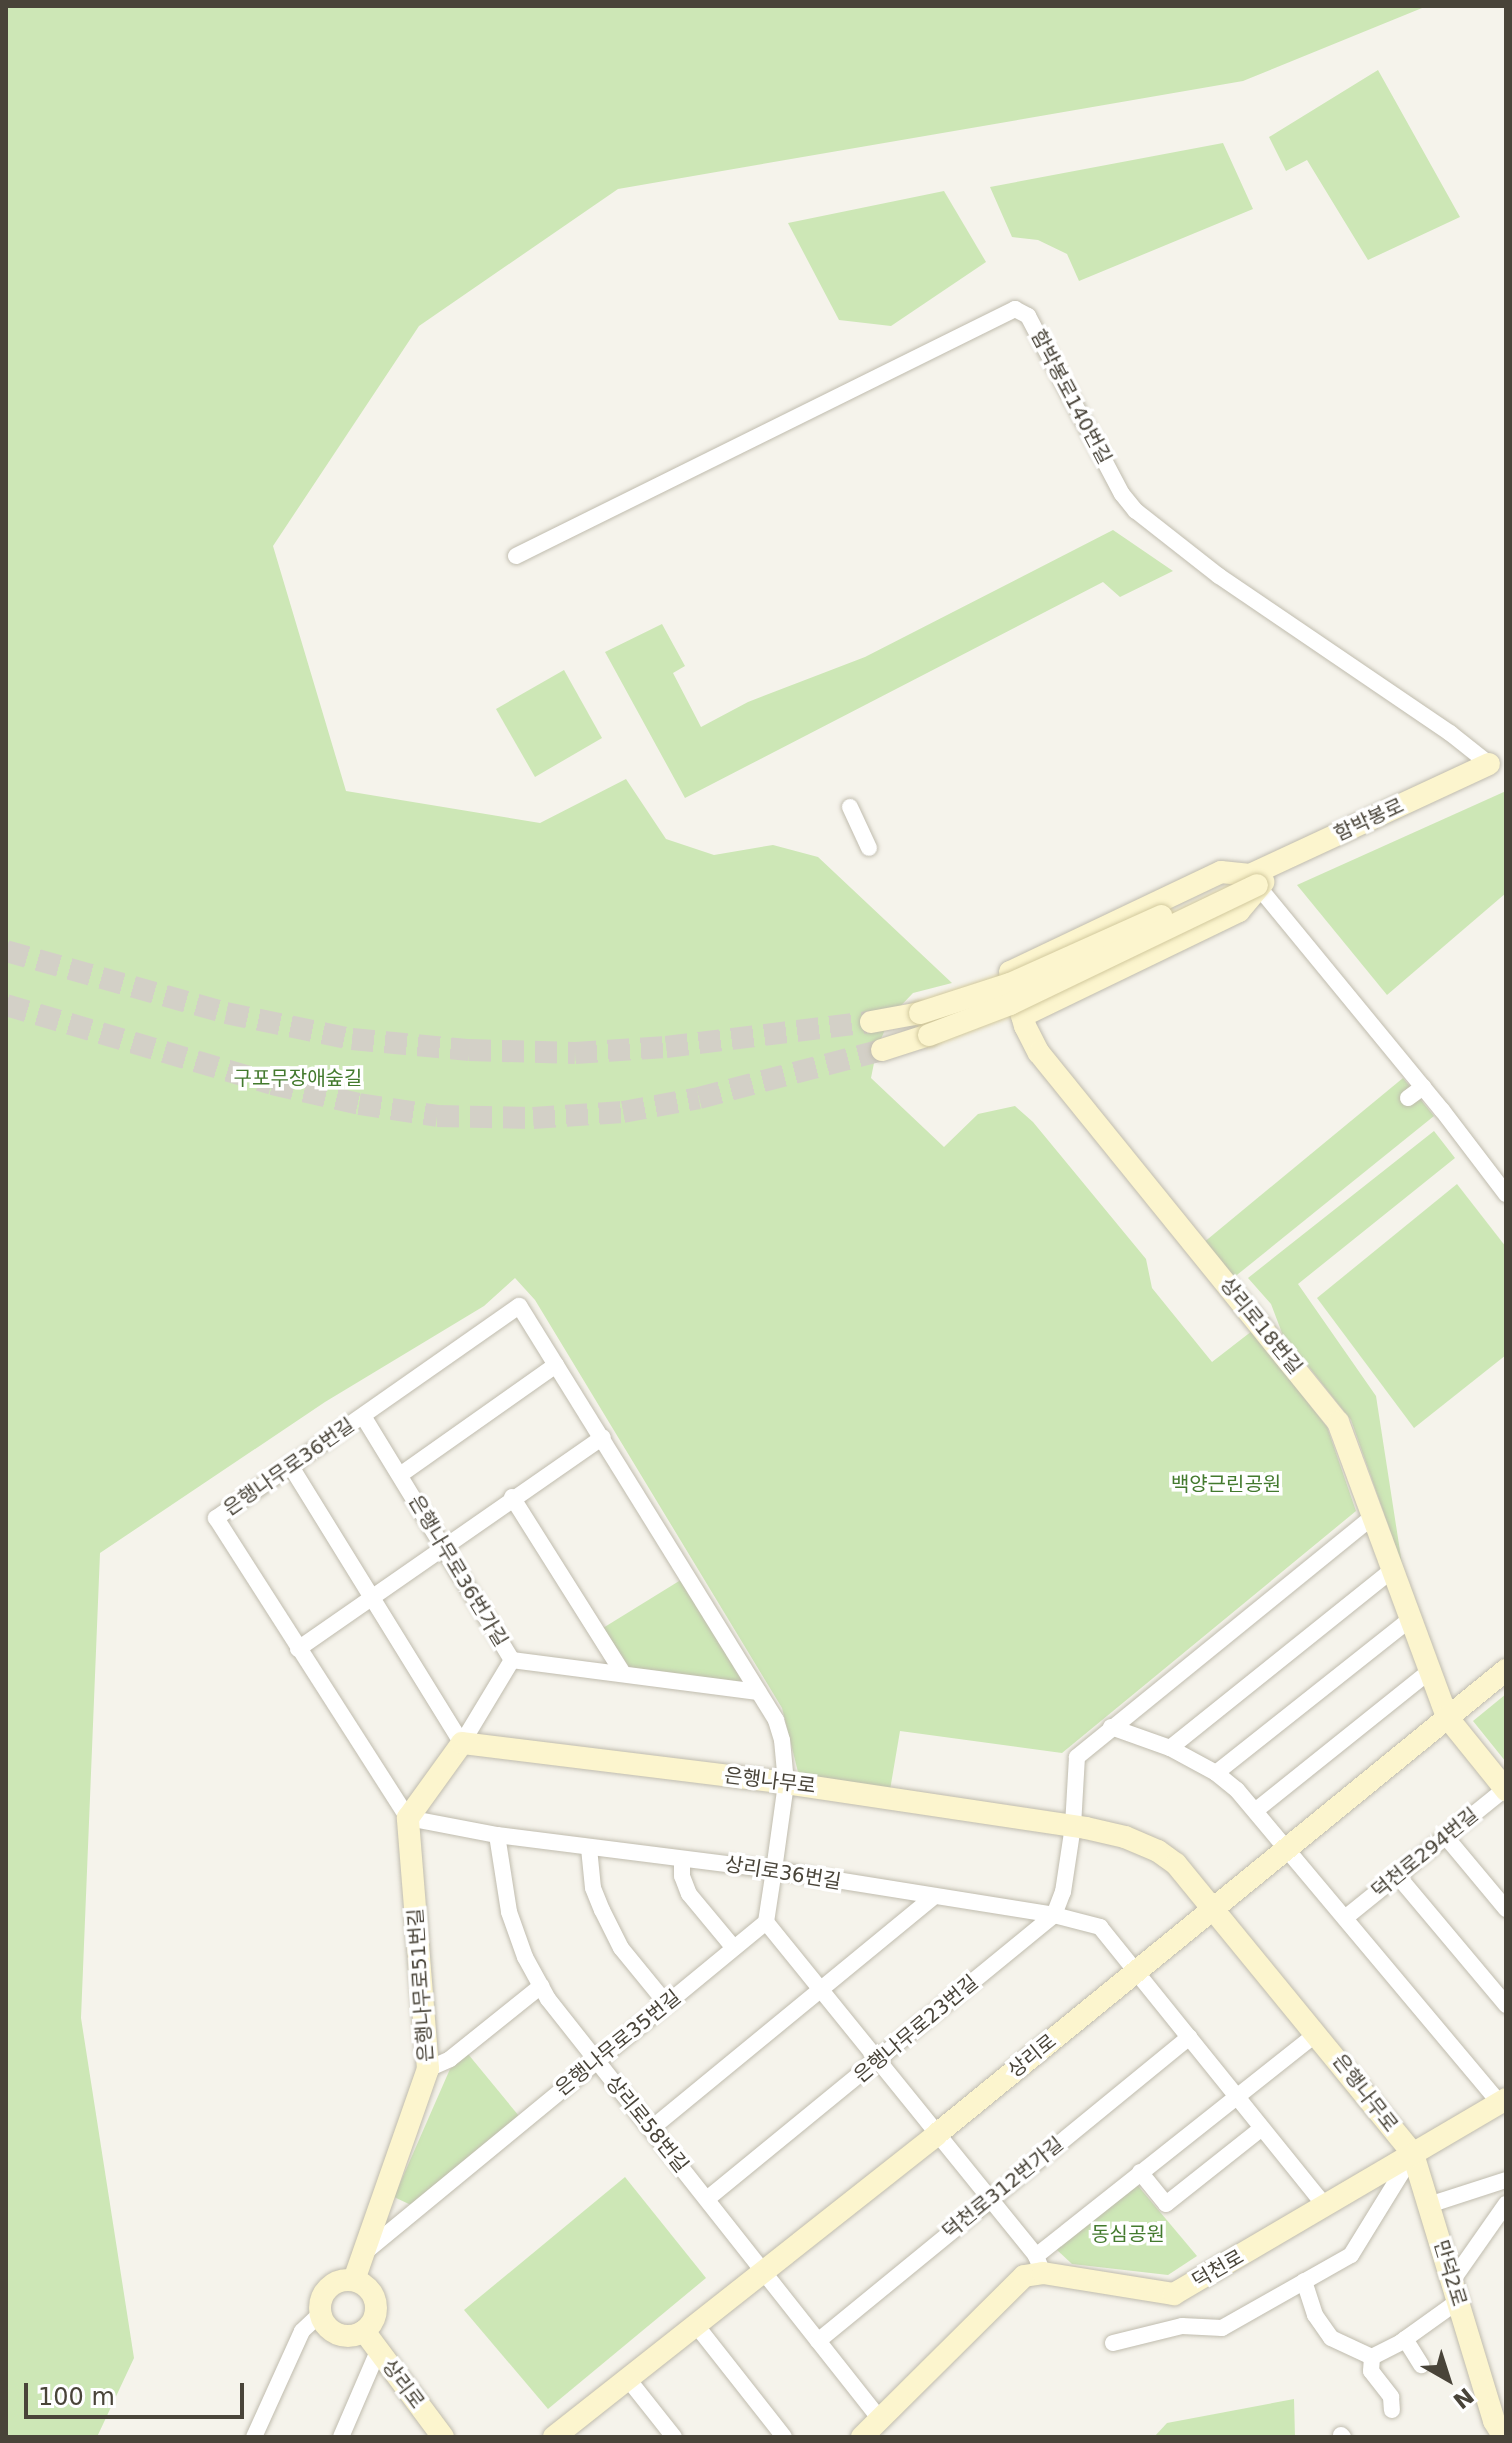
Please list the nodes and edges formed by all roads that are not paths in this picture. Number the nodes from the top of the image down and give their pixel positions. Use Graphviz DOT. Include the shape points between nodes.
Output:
graph roads {
  1 [pos="516,556"];
  2 [pos="1497,760"];
  3 [pos="850,807"];
  4 [pos="869,848"];
  5 [pos="1253,880"];
  6 [pos="1022,1016"];
  7 [pos="871,1022"];
  8 [pos="882,1050"];
  9 [pos="1423,1087"];
  10 [pos="1408,1098"];
  11 [pos="1506,1194"];
  12 [pos="556,1365"];
  13 [pos="363,1416"];
  14 [pos="603,1437"];
  15 [pos="290,1465"];
  16 [pos="400,1475"];
  17 [pos="512,1497"];
  18 [pos="1372,1517"];
  19 [pos="442,1547"];
  20 [pos="1391,1571"];
  21 [pos="372,1597"];
  22 [pos="1410,1619"];
  23 [pos="298,1649"];
  24 [pos="512,1660"];
  25 [pos="1506,1670"];
  26 [pos="1430,1671"];
  27 [pos="623,1673"];
  28 [pos="758,1692"];
  29 [pos="1447,1717"];
  30 [pos="1111,1727"];
  31 [pos="462,1743"];
  32 [pos="1170,1748"];
  33 [pos="1216,1773"];
  34 [pos="786,1783"];
  35 [pos="1506,1790"];
  36 [pos="1255,1811"];
  37 [pos="408,1818"];
  38 [pos="1073,1826"];
  39 [pos="497,1835"];
  40 [pos="1446,1837"];
  41 [pos="589,1848"];
  42 [pos="1288,1848"];
  43 [pos="682,1859"];
  44 [pos="774,1870"];
  45 [pos="1397,1875"];
  46 [pos="932,1898"];
  47 [pos="1215,1908"];
  48 [pos="1506,1909"];
  49 [pos="1054,1915"];
  50 [pos="1345,1918"];
  51 [pos="766,1922"];
  52 [pos="734,1948"];
  53 [pos="1136,1971"];
  54 [pos="541,1986"];
  55 [pos="823,1991"];
  56 [pos="666,2003"];
  57 [pos="1506,2005"];
  58 [pos="1317,2033"];
  59 [pos="1189,2037"];
  60 [pos="596,2060"];
  61 [pos="879,2060"];
  62 [pos="428,2069"];
  63 [pos="1236,2096"];
  64 [pos="1503,2101"];
  65 [pos="652,2128"];
  66 [pos="1262,2128"];
  67 [pos="937,2134"];
  68 [pos="1413,2154"];
  69 [pos="1140,2172"];
  70 [pos="1506,2180"];
  71 [pos="707,2199"];
  72 [pos="989,2200"];
  73 [pos="1506,2204"];
  74 [pos="1429,2205"];
  75 [pos="1325,2206"];
  76 [pos="363,2254"];
  77 [pos="1039,2265"];
  78 [pos="763,2273"];
  79 [pos="354,2280"];
  80 [pos="1304,2281"];
  81 [pos="1455,2291"];
  82 [pos="320,2314"];
  83 [pos="696,2325"];
  84 [pos="364,2331"];
  85 [pos="1405,2339"];
  86 [pos="818,2341"];
  87 [pos="1113,2343"];
  88 [pos="378,2351"];
  89 [pos="1372,2357"];
  90 [pos="1421,2365"];
  91 [pos="628,2379"];
  92 [pos="1392,2410"];
  93 [pos="879,2418"];
  94 [pos="438,2435"];
  95 [pos="556,2436"];
  96 [pos="254,2437"];
  97 [pos="341,2437"];
  98 [pos="674,2437"];
  99 [pos="784,2437"];
  100 [pos="862,2437"];
  101 [pos="1504,2437"];
  1 -- 2 [label="street, 함박봉로140번길" via="1015,309 1028,316 1136,511 1219,576"];
  2 -- 5 [label="street, 함박봉로"];
  3 -- 4 [label="street"];
  5 -- 6 [label="street" via="1239,911"];
  5 -- 6 [label="street, 상리로18번길" via="1221,872 1010,972"];
  5 -- 7 [label="street, bridge" via="1022,979 920,1013"];
  5 -- 8 [label="street, bridge" via="1023,998"];
  5 -- 9 [label="street"];
  6 -- 18 [label="street, 상리로18번길" via="1039,1053 1062,1084 1338,1422"];
  9 -- 10 [label="street"];
  9 -- 11 [label="street"];
  12 -- 13 [label="street, 은행나무로36번길" via="519,1306"];
  12 -- 14 [label="street, 은행나무로36번길"];
  12 -- 16 [label="street"];
  13 -- 15 [label="street, 은행나무로36번길"];
  13 -- 16 [label="street, 은행나무로36번가길"];
  14 -- 17 [label="street"];
  14 -- 28 [label="street, 은행나무로36번길"];
  15 -- 21 [label="street"];
  15 -- 23 [label="street, 은행나무로36번길" via="216,1518"];
  16 -- 19 [label="street, 은행나무로36번가길"];
  17 -- 19 [label="street"];
  17 -- 27 [label="street"];
  18 -- 20 [label="street, 상리로18번길"];
  18 -- 30 [label="street"];
  19 -- 21 [label="street"];
  19 -- 24 [label="street, 은행나무로36번가길"];
  20 -- 22 [label="street, 상리로18번길"];
  20 -- 32 [label="street"];
  21 -- 23 [label="street"];
  21 -- 31 [label="street"];
  22 -- 26 [label="street, 상리로18번길"];
  22 -- 33 [label="street"];
  23 -- 37 [label="street, 은행나무로36번길"];
  24 -- 27 [label="street, 은행나무로36번가길"];
  24 -- 31 [label="street"];
  25 -- 29 [label="street, 상리로"];
  26 -- 29 [label="street, 상리로18번길"];
  26 -- 36 [label="street"];
  27 -- 28 [label="street, 은행나무로36번가길"];
  28 -- 34 [label="street, 은행나무로36번길" via="776,1720"];
  29 -- 35 [label="street, 덕천로294번길"];
  29 -- 42 [label="street, 상리로"];
  30 -- 32 [label="street"];
  30 -- 38 [label="street" via="1077,1757"];
  31 -- 34 [label="street, 은행나무로"];
  31 -- 37 [label="street"];
  32 -- 33 [label="street"];
  33 -- 36 [label="street"];
  34 -- 38 [label="street, 은행나무로"];
  34 -- 44 [label="street"];
  35 -- 40 [label="street, 덕천로294번길"];
  36 -- 42 [label="street"];
  37 -- 39 [label="street, 상리로36번길"];
  37 -- 62 [label="street, 은행나무로51번길"];
  38 -- 47 [label="street, 은행나무로" via="1125,1837 1158,1851"];
  38 -- 49 [label="street"];
  39 -- 41 [label="street, 상리로36번길"];
  39 -- 54 [label="street, 상리로58번길" via="509,1912"];
  40 -- 45 [label="street, 덕천로294번길"];
  40 -- 48 [label="street"];
  41 -- 43 [label="street, 상리로36번길"];
  41 -- 56 [label="street" via="593,1888 602,1910 621,1948"];
  42 -- 47 [label="street, 상리로"];
  42 -- 50 [label="street"];
  43 -- 44 [label="street, 상리로36번길"];
  43 -- 52 [label="street" via="689,1894"];
  44 -- 46 [label="street, 상리로36번길"];
  44 -- 51 [label="street"];
  45 -- 50 [label="street, 덕천로294번길"];
  45 -- 57 [label="street"];
  46 -- 49 [label="street, 상리로36번길"];
  46 -- 55 [label="street"];
  47 -- 53 [label="street, 상리로"];
  47 -- 58 [label="street, 은행나무로"];
  49 -- 53 [label="street, 상리로36번길" via="1100,1927"];
  49 -- 61 [label="street, 은행나무로23번길"];
  50 -- 64 [label="street"];
  51 -- 52 [label="street, 은행나무로35번길"];
  51 -- 55 [label="street"];
  52 -- 56 [label="street, 은행나무로35번길"];
  53 -- 59 [label="street, 상리로36번길"];
  53 -- 67 [label="street, 상리로"];
  54 -- 60 [label="street, 상리로58번길"];
  54 -- 62 [label="street" via="450,2059"];
  55 -- 61 [label="street"];
  55 -- 65 [label="street"];
  56 -- 60 [label="street, 은행나무로35번길"];
  58 -- 63 [label="street"];
  58 -- 68 [label="street, 은행나무로"];
  59 -- 63 [label="street, 상리로36번길"];
  59 -- 72 [label="street, 덕천로312번가길"];
  60 -- 65 [label="street, 상리로58번길"];
  60 -- 76 [label="street, 은행나무로35번길"];
  61 -- 67 [label="street"];
  61 -- 71 [label="street, 은행나무로23번길"];
  62 -- 76 [label="street, 은행나무로51번길"];
  63 -- 66 [label="street, 상리로36번길"];
  63 -- 69 [label="street"];
  64 -- 68 [label="street, 덕천로"];
  65 -- 71 [label="street, 상리로58번길"];
  66 -- 69 [label="street" via="1166,2204"];
  66 -- 75 [label="street, 상리로36번길"];
  67 -- 72 [label="street"];
  67 -- 78 [label="street, 상리로"];
  68 -- 74 [label="street, 만덕2로"];
  68 -- 75 [label="street, 덕천로"];
  68 -- 80 [label="street" via="1351,2255"];
  69 -- 77 [label="street"];
  70 -- 74 [label="street"];
  71 -- 78 [label="street, 상리로58번길"];
  72 -- 77 [label="street"];
  72 -- 86 [label="street, 덕천로312번가길"];
  73 -- 81 [label="street"];
  74 -- 81 [label="street, 만덕2로"];
  75 -- 77 [label="street, 덕천로" via="1174,2294"];
  76 -- 79 [label="street, 은행나무로51번길"];
  77 -- 93 [label="street"];
  78 -- 83 [label="street, 상리로"];
  78 -- 86 [label="street, 상리로58번길"];
  79 -- 82 [label="street" via="328,2288"];
  79 -- 84 [label="street" via="374,2298 375,2316"];
  80 -- 87 [label="street" via="1222,2328 1182,2326"];
  80 -- 89 [label="street" via="1315,2315 1331,2338"];
  81 -- 85 [label="street"];
  81 -- 101 [label="street, 만덕2로" via="1494,2421"];
  82 -- 84 [label="street" via="337,2335"];
  82 -- 96 [label="street" via="302,2331"];
  83 -- 91 [label="street, 상리로"];
  83 -- 99 [label="street"];
  84 -- 88 [label="street, 상리로"];
  85 -- 89 [label="street"];
  85 -- 90 [label="street"];
  86 -- 93 [label="street, 상리로58번길"];
  88 -- 94 [label="street, 상리로"];
  88 -- 97 [label="street"];
  89 -- 92 [label="street" via="1371,2371 1391,2397"];
  91 -- 95 [label="street, 상리로"];
  91 -- 98 [label="street"];
  93 -- 100 [label="street"];
}
